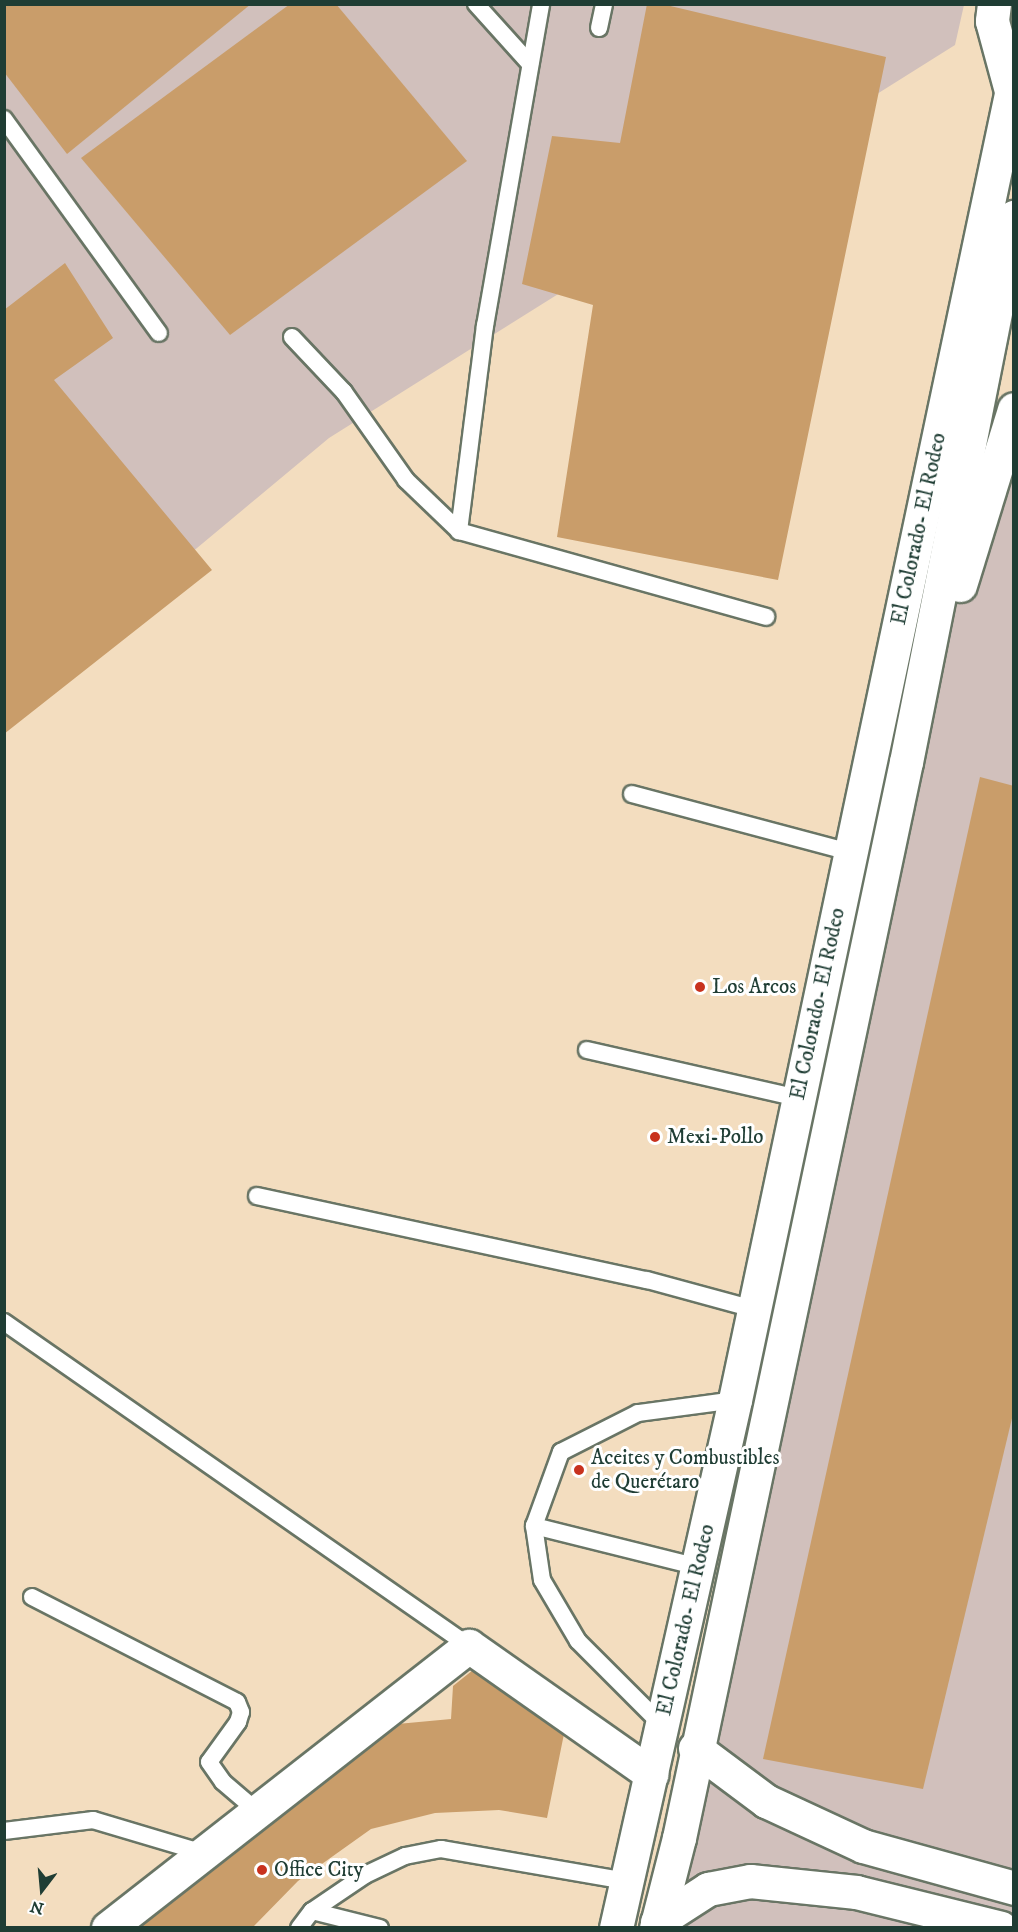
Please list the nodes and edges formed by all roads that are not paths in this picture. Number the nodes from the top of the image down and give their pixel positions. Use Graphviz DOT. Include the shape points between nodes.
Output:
graph roads {
  1 [pos="476,4"];
  2 [pos="542,4"];
  3 [pos="604,4"];
  4 [pos="994,4"];
  5 [pos="599,28"];
  6 [pos="530,64"];
  7 [pos="1012,85"];
  8 [pos="4,119"];
  9 [pos="1014,217"];
  10 [pos="159,333"];
  11 [pos="292,337"];
  12 [pos="1014,409"];
  13 [pos="459,531"];
  14 [pos="766,617"];
  15 [pos="906,762"];
  16 [pos="632,794"];
  17 [pos="850,852"];
  18 [pos="587,1050"];
  19 [pos="799,1098"];
  20 [pos="257,1196"];
  21 [pos="754,1309"];
  22 [pos="4,1322"];
  23 [pos="735,1400"];
  24 [pos="534,1526"];
  25 [pos="698,1567"];
  26 [pos="32,1597"];
  27 [pos="469,1646"];
  28 [pos="662,1725"];
  29 [pos="695,1748"];
  30 [pos="651,1774"];
  31 [pos="257,1811"];
  32 [pos="4,1831"];
  33 [pos="204,1853"];
  34 [pos="626,1881"];
  35 [pos="1014,1888"];
  36 [pos="312,1911"];
  37 [pos="656,1925"];
  38 [pos="108,1928"];
  39 [pos="299,1928"];
  40 [pos="380,1928"];
  41 [pos="616,1928"];
  42 [pos="1001,1928"];
  1 -- 6 [label="lane"];
  2 -- 6 [label="lane"];
  3 -- 5 [label="lane"];
  4 -- 7 [label="main road" via="992,21"];
  6 -- 13 [label="lane" via="484,326"];
  7 -- 17 [label="main road, El Colorado- El Rodeo"];
  8 -- 10 [label="lane"];
  9 -- 15 [label="main road, El Colorado- El Rodeo"];
  11 -- 13 [label="lane" via="344,392 406,480"];
  12 -- 15 [label="main road"];
  13 -- 14 [label="lane"];
  15 -- 29 [label="main road, El Colorado- El Rodeo"];
  16 -- 17 [label="lane"];
  17 -- 19 [label="main road, El Colorado- El Rodeo"];
  18 -- 19 [label="lane"];
  19 -- 21 [label="main road, El Colorado- El Rodeo"];
  20 -- 21 [label="lane" via="647,1280"];
  21 -- 23 [label="main road, El Colorado- El Rodeo"];
  22 -- 27 [label="lane"];
  23 -- 24 [label="lane" via="638,1413 561,1452"];
  23 -- 25 [label="main road, El Colorado- El Rodeo"];
  24 -- 25 [label="lane"];
  24 -- 28 [label="lane" via="542,1580 578,1641"];
  25 -- 28 [label="main road, El Colorado- El Rodeo"];
  26 -- 31 [label="lane" via="237,1702 241,1712 238,1722 211,1756 210,1768"];
  27 -- 30 [label="main road"];
  27 -- 31 [label="main road"];
  28 -- 30 [label="main road, El Colorado- El Rodeo"];
  29 -- 35 [label="main road" via="766,1800 863,1846"];
  29 -- 37 [label="main road, El Colorado- El Rodeo" via="679,1838"];
  30 -- 34 [label="main road, El Colorado- El Rodeo"];
  31 -- 33 [label="main road"];
  32 -- 33 [label="lane" via="93,1820"];
  33 -- 38 [label="main road"];
  34 -- 36 [label="lane" via="441,1849 405,1856 365,1875"];
  34 -- 41 [label="main road, El Colorado- El Rodeo"];
  36 -- 39 [label="lane"];
  36 -- 40 [label="lane"];
  37 -- 42 [label="main road" via="708,1889 750,1881 856,1892"];
}
